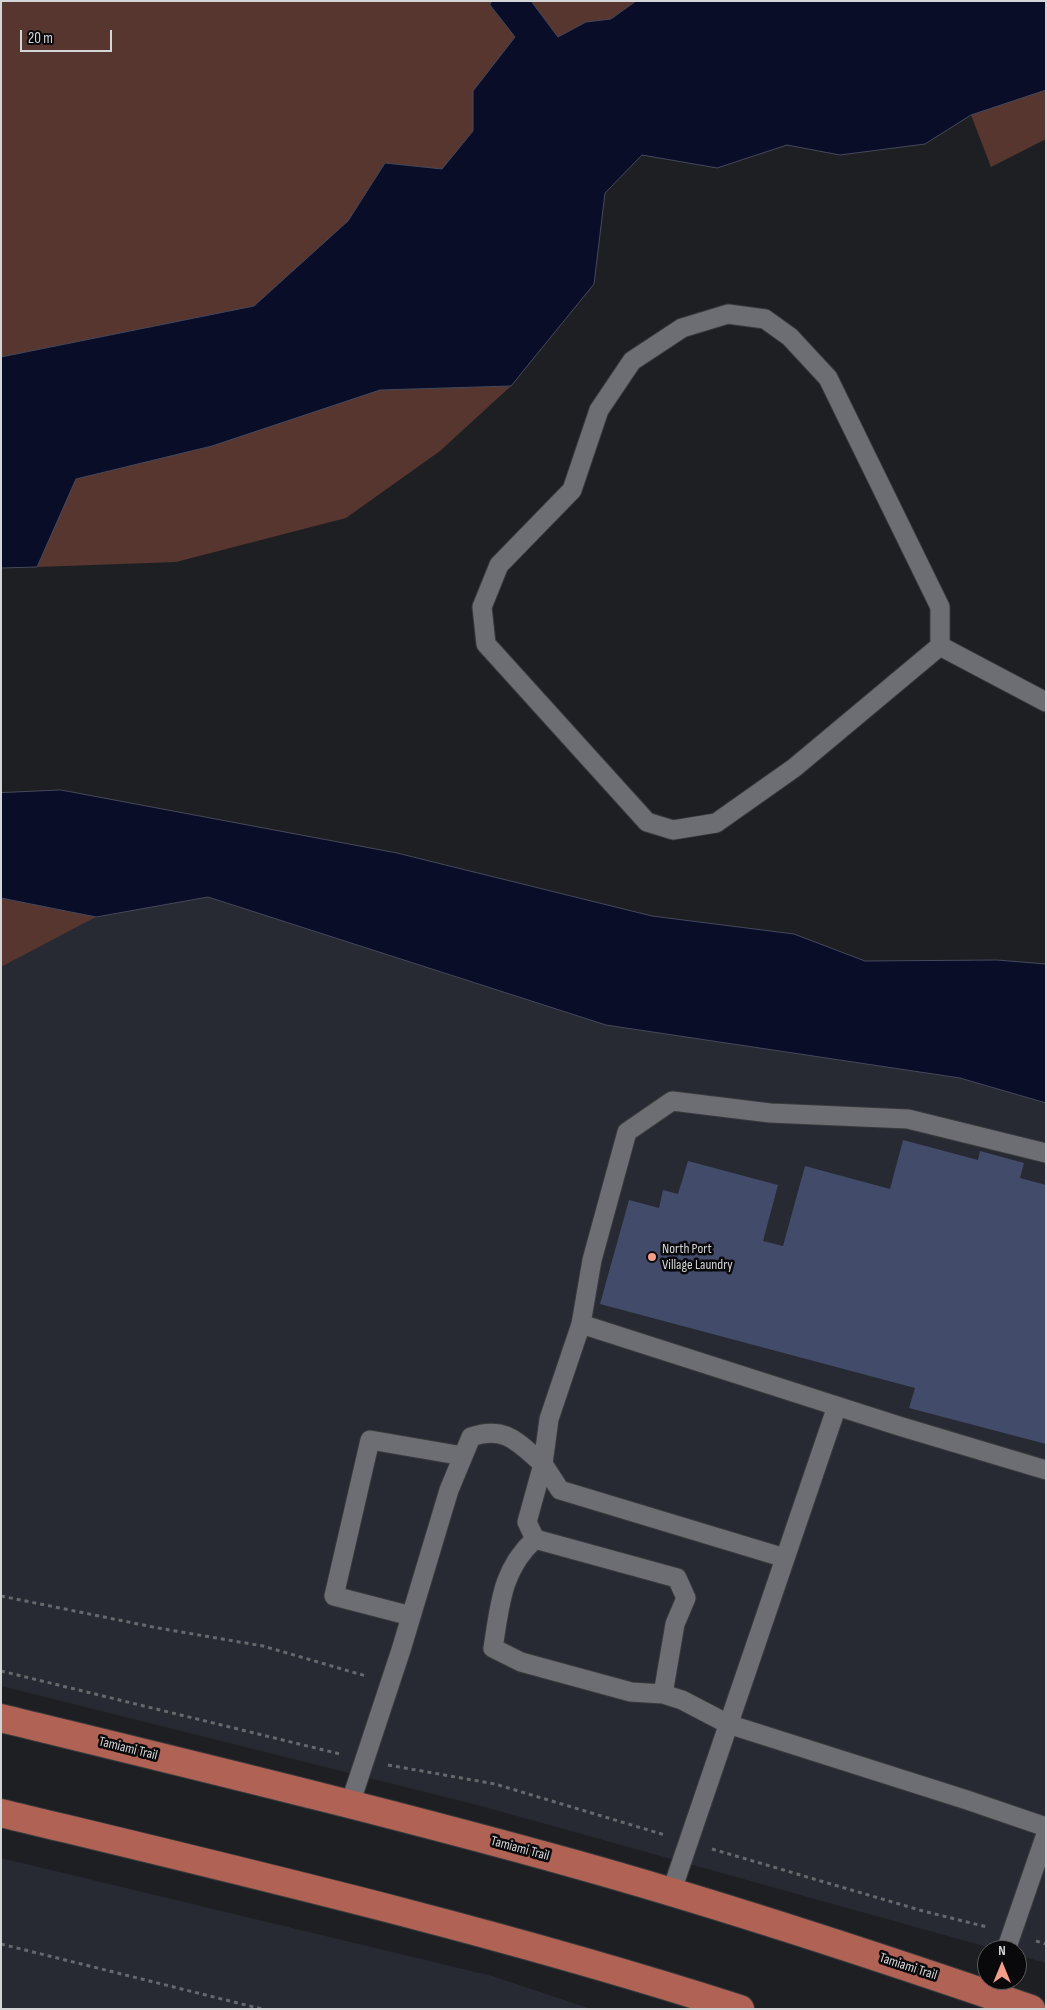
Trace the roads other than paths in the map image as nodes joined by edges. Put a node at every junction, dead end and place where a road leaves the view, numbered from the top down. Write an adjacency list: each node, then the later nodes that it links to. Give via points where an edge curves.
1 (940, 646): 1 (lane, via 940,607 828,378 790,337 765,319 728,314 682,328 632,361 599,410 572,490 499,565 482,607 486,644 647,822 673,830 716,823 794,768); 2 (lane)
2 (1046, 702)
3 (1046, 1152): 4 (lane, via 908,1119 770,1114 672,1101 628,1132 592,1260)
4 (581, 1324): 5 (lane); 7 (lane, via 548,1420)
5 (837, 1406): 8 (lane); 10 (lane)
6 (463, 1456): 7 (lane, via 471,1437 488,1431 508,1434); 11 (lane, via 449,1490); 11 (lane, via 370,1440 334,1596)
7 (543, 1464): 9 (lane, via 526,1522); 10 (lane, via 560,1490)
8 (1046, 1470)
9 (535, 1539): 12 (lane, via 677,1578 686,1598 675,1624); 12 (lane, via 519,1554 502,1594 494,1648 520,1662 631,1692)
10 (785, 1558): 14 (lane)
11 (411, 1616): 15 (lane)
12 (663, 1694): 14 (lane, via 682,1700)
13 (1, 1718): 15 (main road, Tamiami Trail)
14 (728, 1724): 17 (lane); 20 (lane)
15 (350, 1804): 20 (main road, Tamiami Trail)
16 (1, 1813): 24 (main road, via 548,1950)
17 (1046, 1827)
18 (1046, 1834): 19 (lane)
19 (1038, 1882): 21 (lane)
20 (671, 1893): 22 (main road, Tamiami Trail, via 910,1967)
21 (1009, 1940)
22 (977, 1984)
23 (998, 1990): 25 (main road, Tamiami Trail)
24 (740, 2009)
25 (1031, 2009)

